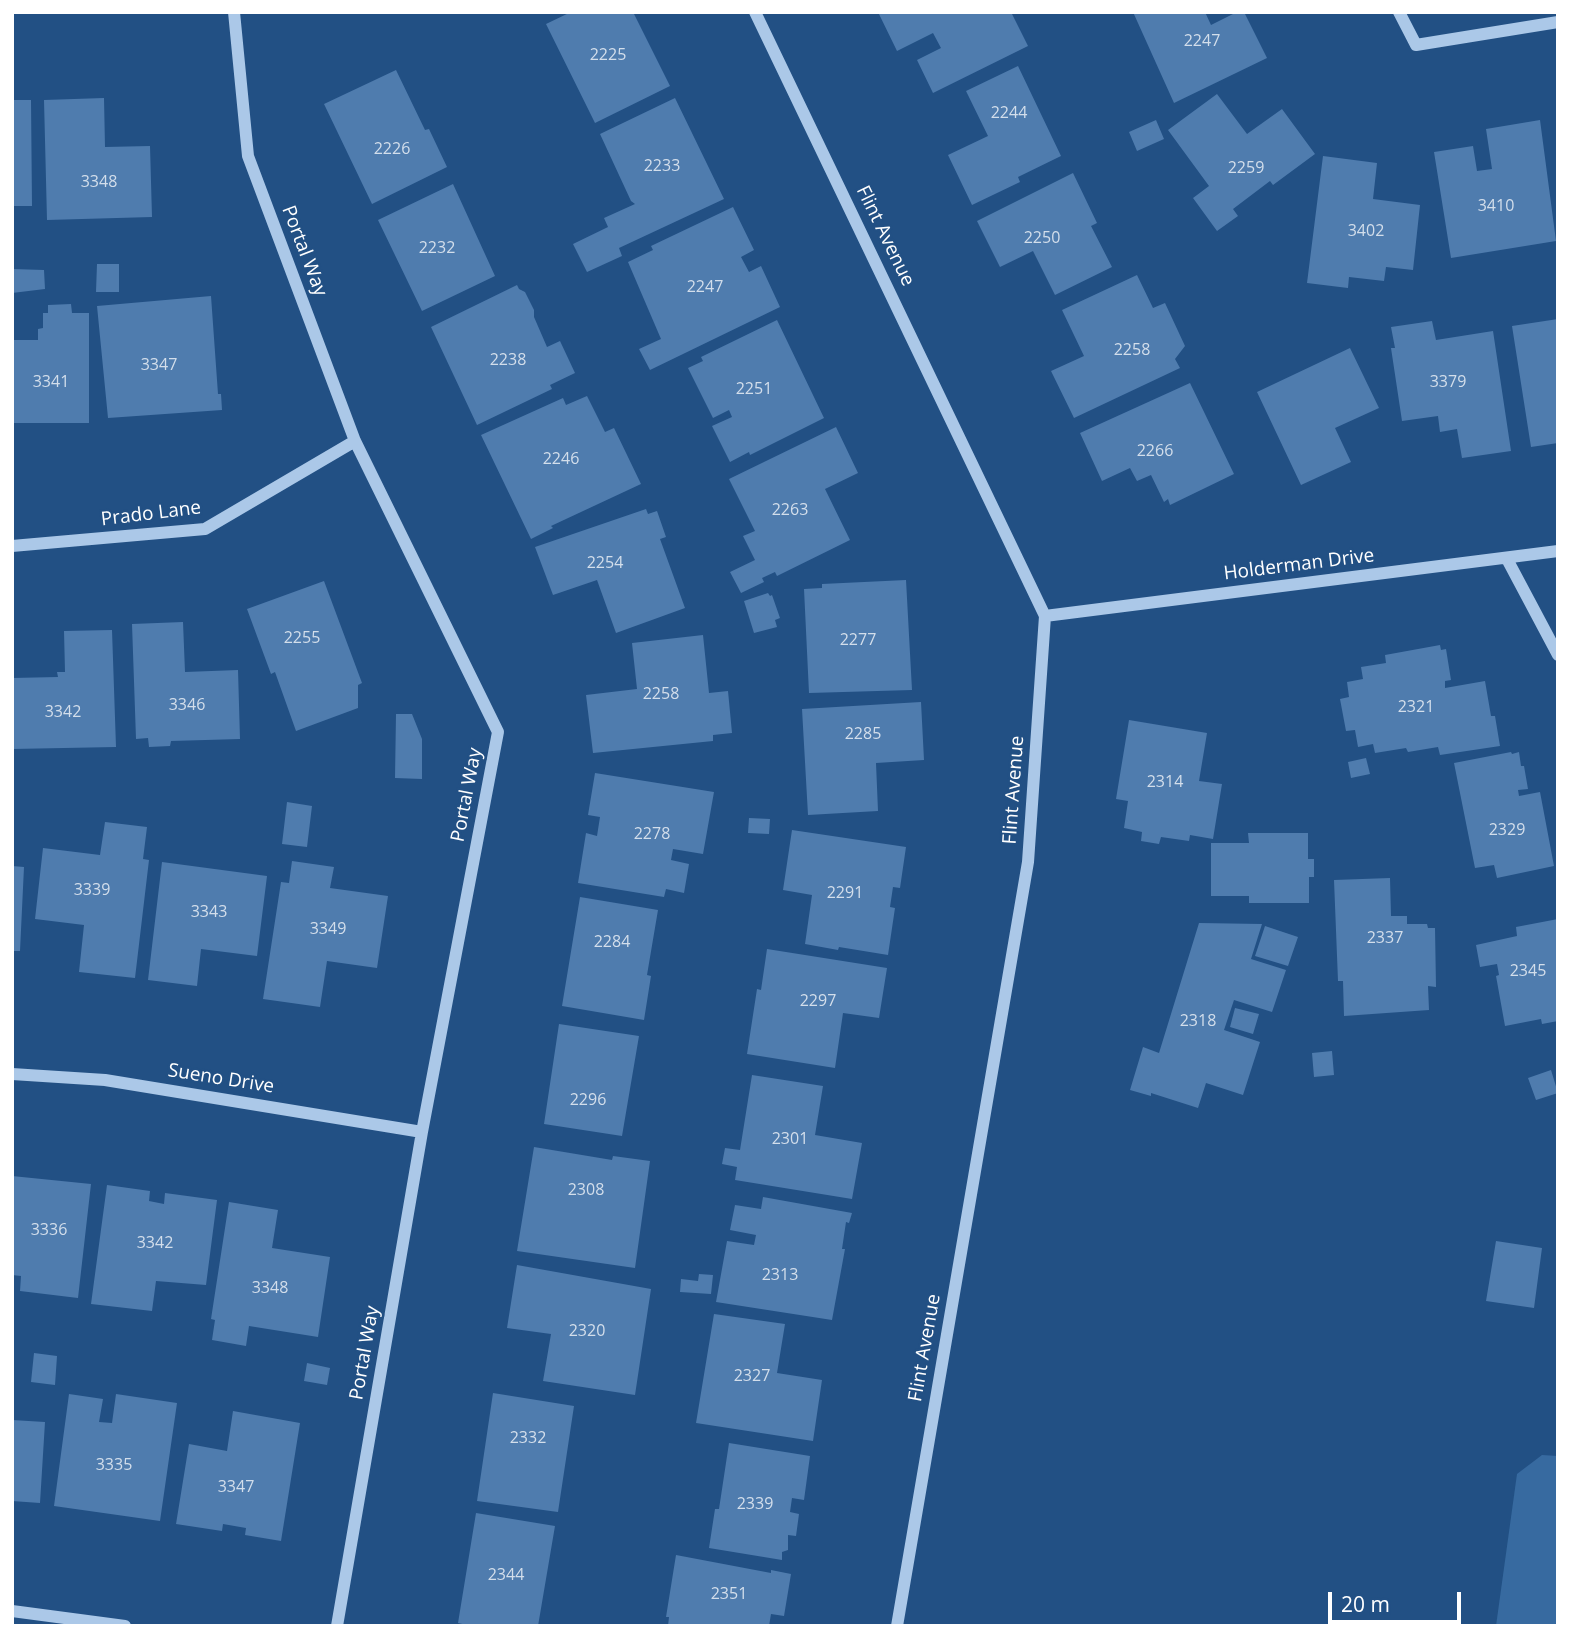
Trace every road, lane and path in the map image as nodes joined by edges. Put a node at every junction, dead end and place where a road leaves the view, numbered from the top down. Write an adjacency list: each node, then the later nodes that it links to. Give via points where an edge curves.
1 (234, 12): 5 (street, Portal Way, via 248,156)
2 (755, 12): 9 (street, Flint Avenue)
3 (1399, 12): 4 (street, via 1416,44)
4 (1558, 22)
5 (355, 441): 6 (street, Prado Lane, via 205,529); 12 (street, Portal Way, via 498,732)
6 (12, 546)
7 (1558, 551): 8 (street, Holderman Drive)
8 (1507, 559): 9 (street, Holderman Drive); 10 (street)
9 (1045, 616): 16 (street, Flint Avenue, via 1028,862)
10 (1558, 655)
11 (12, 1074): 12 (street, Sueno Drive, via 105,1080)
12 (422, 1132): 15 (street, Portal Way)
13 (12, 1611): 14 (street)
14 (125, 1626)
15 (338, 1626)
16 (897, 1626)

